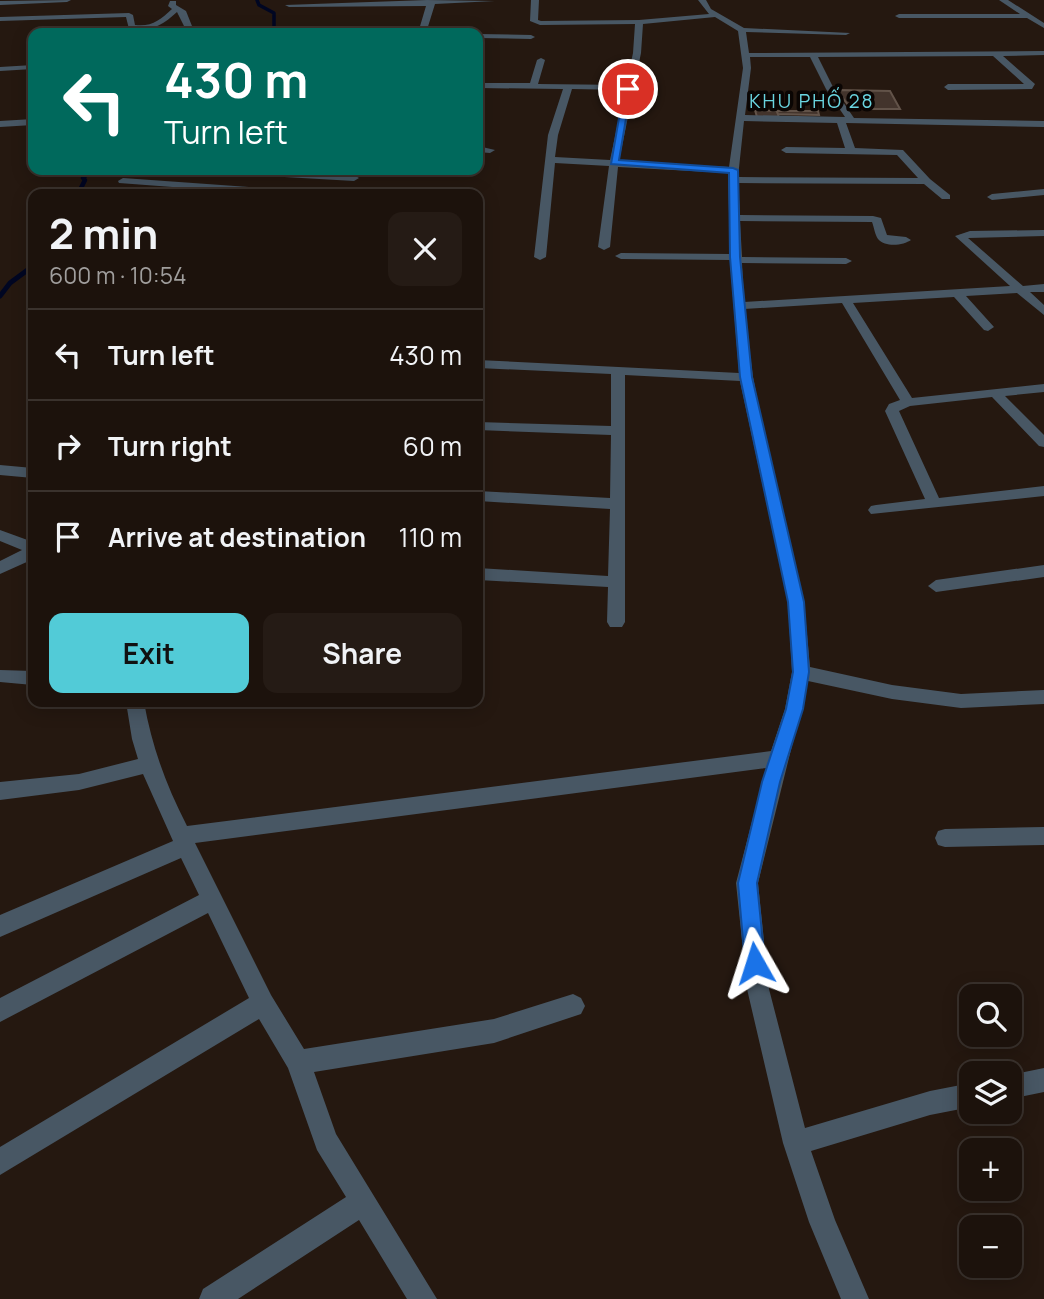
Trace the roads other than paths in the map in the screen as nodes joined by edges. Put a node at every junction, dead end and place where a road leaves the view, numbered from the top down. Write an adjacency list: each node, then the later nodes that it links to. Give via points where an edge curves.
1 (67, 0): 6 (street)
2 (536, 0): 16 (street, via 536,22)
3 (702, 0): 11 (street)
4 (1003, 0): 13 (street)
5 (491, 1): 9 (street)
6 (0, 3)
7 (175, 4): 15 (street, via 152,28 132,27 128,15); 18 (street)
8 (289, 5): 9 (street)
9 (430, 7): 10 (street); 14 (street); 19 (street)
10 (440, 13)
11 (717, 15): 16 (street); 20 (street)
12 (899, 16): 13 (street)
13 (1028, 16): 17 (street)
14 (414, 17)
15 (0, 19)
16 (639, 22): 35 (street)
17 (1044, 26)
18 (187, 28)
19 (424, 28)
20 (742, 30): 21 (street); 27 (street)
21 (846, 33)
22 (483, 36): 23 (street)
23 (531, 37)
24 (995, 52): 25 (street); 26 (street); 34 (street, via 1032,86)
25 (1044, 53)
26 (813, 54): 27 (street); 38 (street)
27 (747, 55): 36 (street)
28 (541, 60): 32 (street)
29 (28, 67): 30 (street)
30 (0, 69)
31 (483, 85): 32 (street)
32 (533, 86): 33 (street)
33 (568, 87): 35 (street); 46 (street)
34 (948, 87)
35 (628, 89): 47 (street)
36 (738, 118): 37 (street); 49 (street)
37 (841, 121): 38 (street); 45 (street)
38 (852, 121): 41 (street)
39 (28, 122): 40 (street)
40 (0, 124)
41 (1044, 124)
42 (483, 149): 43 (street)
43 (490, 150)
44 (786, 150): 45 (street)
45 (851, 151): 52 (street, via 900,152)
46 (550, 160): 47 (street); 62 (street)
47 (614, 162): 49 (street); 60 (street)
48 (302, 175): 50 (street)
49 (733, 175): 52 (street); 57 (street)
50 (354, 178)
51 (123, 181): 53 (street)
52 (926, 181): 55 (street)
53 (236, 189)
54 (1044, 192): 56 (street)
55 (946, 197)
56 (992, 197)
57 (735, 218): 59 (street, via 873,219 885,240); 63 (street)
58 (1044, 233): 67 (street, via 960,236)
59 (906, 240)
60 (604, 247)
61 (621, 256): 63 (street)
62 (540, 257)
63 (735, 259): 64 (street); 71 (street)
64 (787, 261): 65 (street); 66 (street)
65 (846, 261)
66 (790, 276)
67 (1017, 288): 68 (street); 69 (street); 72 (street)
68 (1044, 288)
69 (956, 292): 70 (street); 73 (street)
70 (845, 299): 71 (street); 79 (street)
71 (738, 306): 76 (street)
72 (1044, 311)
73 (988, 327)
74 (483, 364): 75 (street)
75 (618, 370): 76 (street); 81 (street)
76 (746, 377): 99 (street, via 796,602)
77 (1044, 388): 78 (street)
78 (994, 392): 79 (street); 82 (street)
79 (908, 402): 88 (street, via 892,411)
80 (483, 426): 81 (street)
81 (618, 431): 87 (street)
82 (1044, 443)
83 (0, 470): 84 (street)
84 (28, 473)
85 (1044, 491): 88 (street)
86 (483, 496): 87 (street)
87 (618, 503): 96 (street)
88 (934, 503): 89 (street)
89 (876, 510)
90 (0, 535): 91 (street)
91 (28, 546)
92 (28, 557): 93 (street)
93 (0, 568)
94 (1044, 571): 97 (street)
95 (483, 574): 96 (street)
96 (616, 582): 98 (street)
97 (936, 586)
98 (616, 622)
99 (801, 672): 102 (street, via 961,701); 104 (street)
100 (2, 676): 101 (street)
101 (28, 678)
102 (1044, 697)
103 (136, 707): 105 (street)
104 (778, 758): 109 (street); 119 (street, via 747,883 758,989)
105 (150, 764): 106 (street, via 79,782); 109 (street)
106 (0, 791)
107 (1044, 836): 108 (street)
108 (945, 838)
109 (183, 841): 110 (street); 111 (street)
110 (212, 900): 112 (street); 114 (street)
111 (0, 926)
112 (263, 1003): 115 (street); 120 (street)
113 (573, 1006): 115 (street, via 494,1031)
114 (0, 1010)
115 (298, 1062): 121 (street, via 326,1141)
116 (1044, 1080): 117 (street)
117 (1022, 1085)
118 (959, 1097): 119 (street)
119 (796, 1143): 124 (street, via 822,1222)
120 (0, 1162)
121 (364, 1201): 122 (street); 123 (street)
122 (214, 1299)
123 (423, 1299)
124 (855, 1299)

